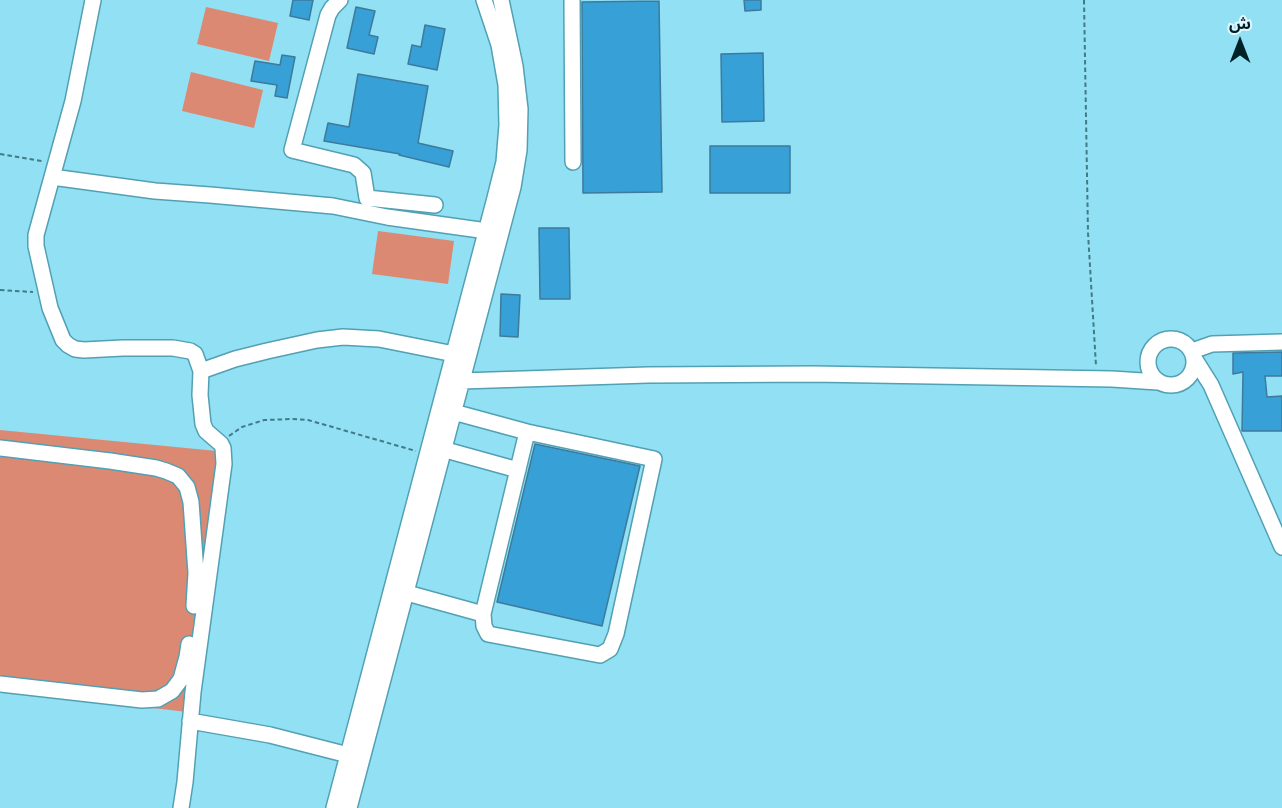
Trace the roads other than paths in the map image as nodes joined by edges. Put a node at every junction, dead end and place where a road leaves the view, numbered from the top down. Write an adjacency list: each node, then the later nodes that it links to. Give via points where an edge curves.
1 (93, 0): 7 (street, via 73,101)
2 (340, 0): 8 (street, via 328,15 292,150 354,165 363,173 367,198)
3 (484, 0): 9 (street, via 499,45 507,105 504,162)
4 (501, 0): 15 (street, via 518,88 519,150 509,206)
5 (572, 0): 6 (street)
6 (573, 162)
7 (54, 170): 9 (street, via 155,191 333,206); 13 (street, via 36,246 59,334 75,349 190,351)
8 (435, 205)
9 (487, 231): 11 (street)
10 (1282, 342): 12 (street, via 1212,344)
11 (454, 354): 13 (street, via 379,339 343,337 267,351); 18 (street)
12 (1193, 354): 14 (street, via 1180,340 1158,343 1152,348 1148,363); 16 (street, via 1195,366 1188,380); 17 (street)
13 (201, 371): 27 (street, via 203,424 221,444 224,464)
14 (1154, 376): 15 (street, via 648,375); 16 (street, via 1166,385)
15 (461, 381): 18 (street)
16 (1181, 384): 17 (street, via 1196,381)
17 (1211, 385): 23 (street)
18 (446, 410): 19 (street); 21 (street)
19 (527, 432): 22 (street); 25 (street, via 654,459 616,634 610,649 600,655 488,634)
20 (0, 448): 26 (street, via 156,468 178,476 189,491 193,512 196,573 185,668 182,679 166,696 142,700)
21 (433, 450): 22 (street); 24 (street)
22 (518, 470): 25 (street)
23 (1282, 547)
24 (399, 591): 25 (street); 28 (street)
25 (483, 614)
26 (0, 684)
27 (190, 721): 28 (street, via 270,735); 29 (street)
28 (355, 757): 30 (street); 31 (street)
29 (181, 808)
30 (334, 808)
31 (349, 808)

